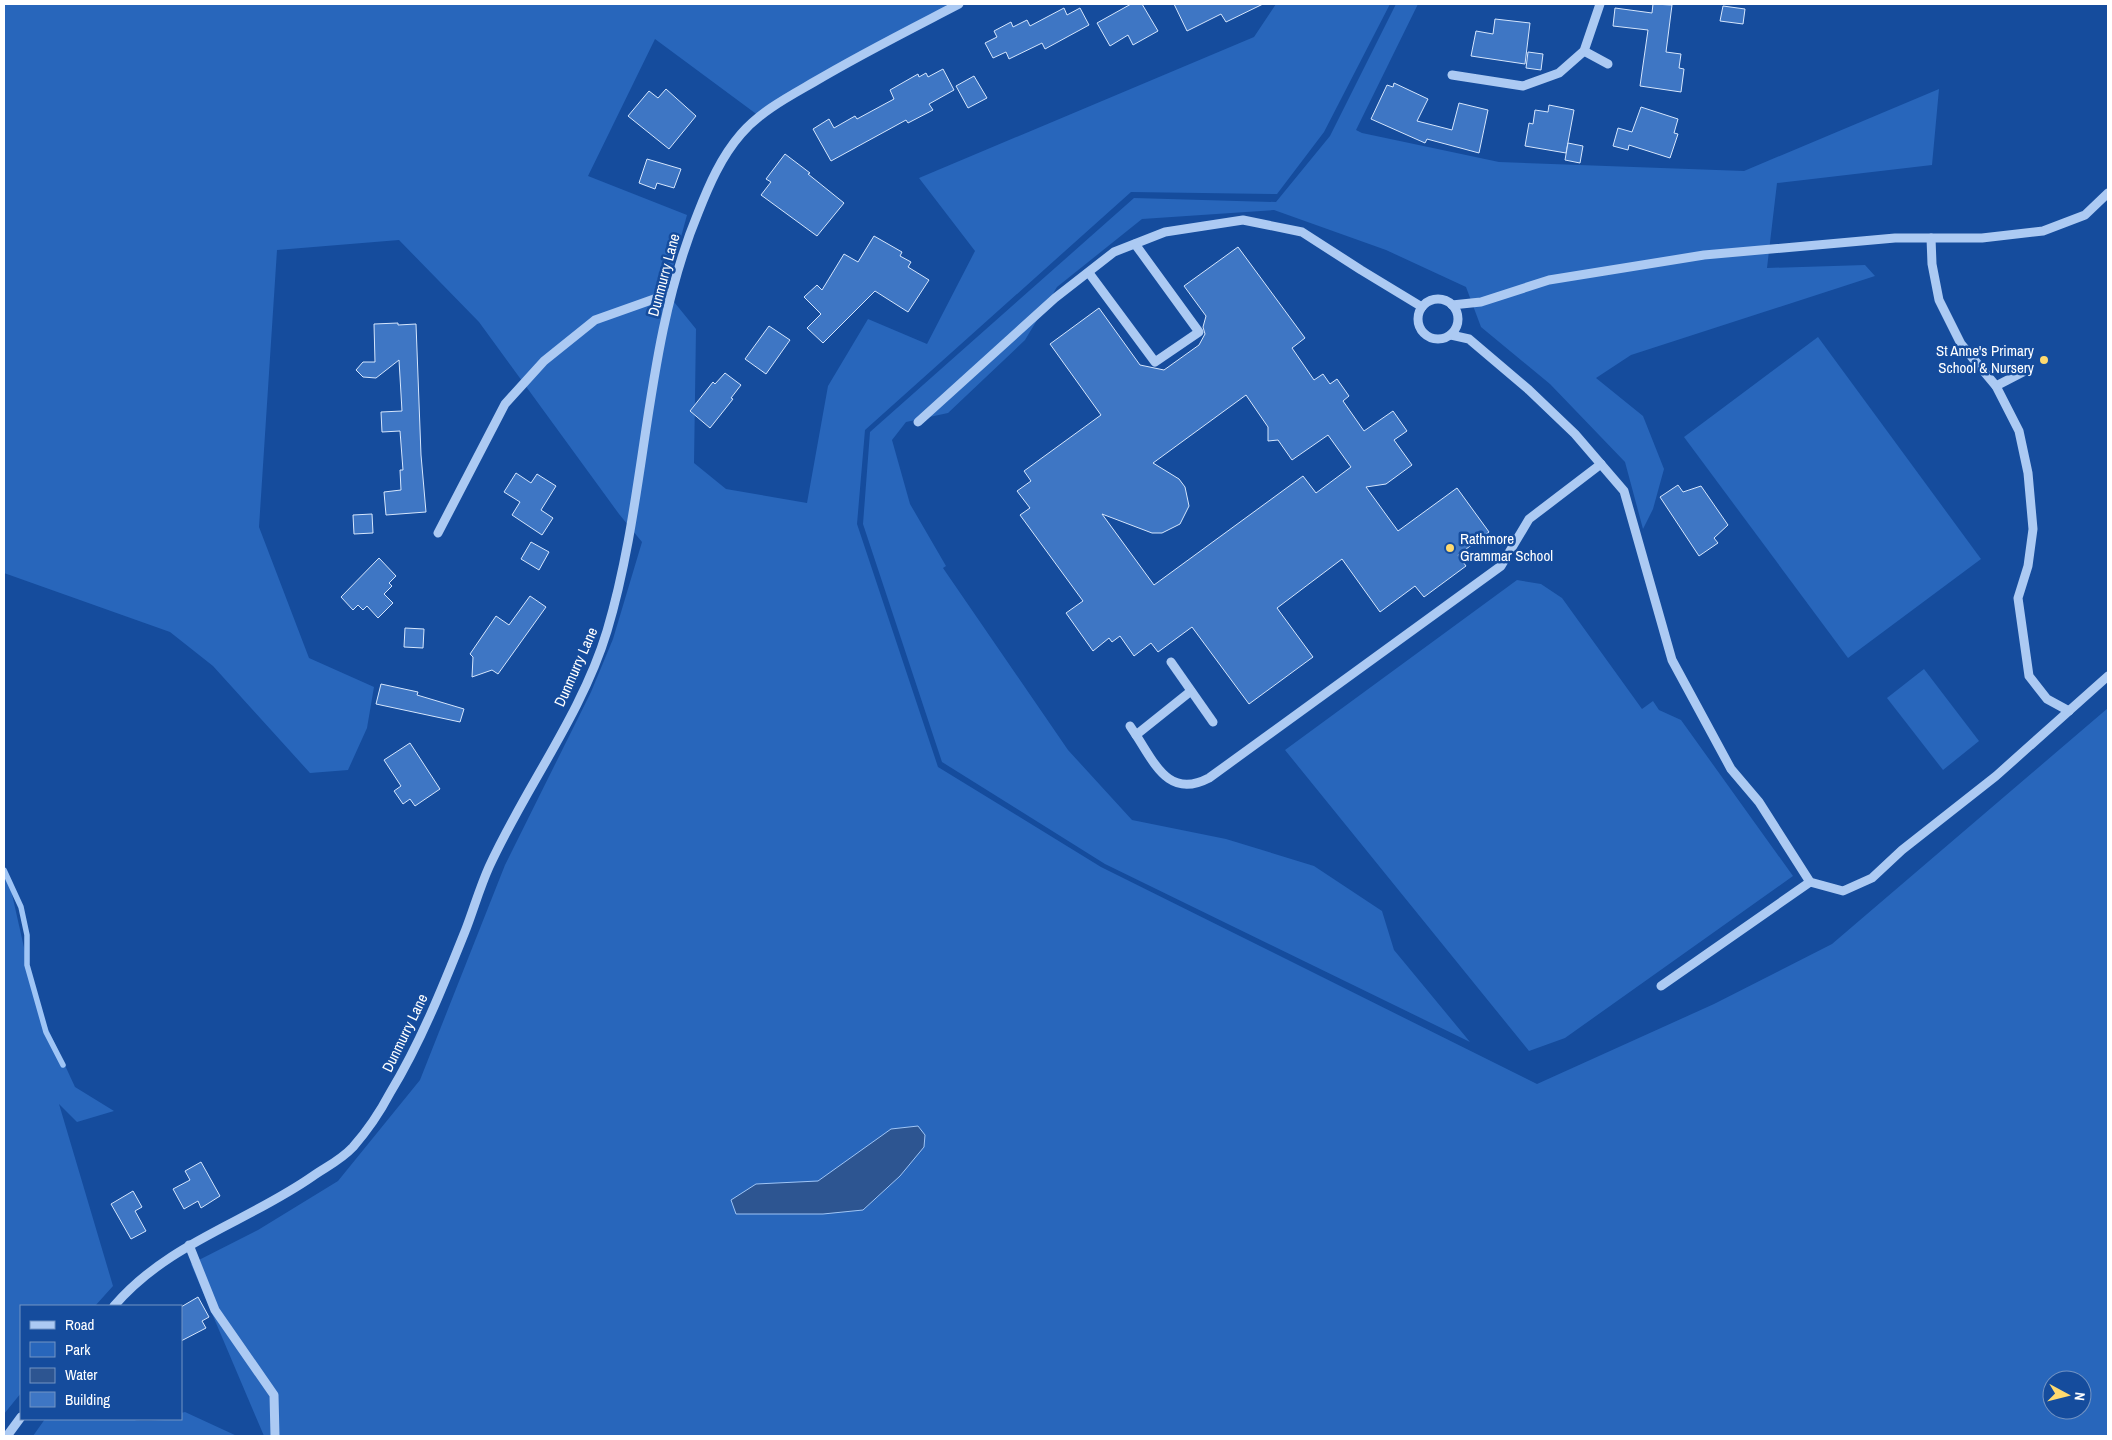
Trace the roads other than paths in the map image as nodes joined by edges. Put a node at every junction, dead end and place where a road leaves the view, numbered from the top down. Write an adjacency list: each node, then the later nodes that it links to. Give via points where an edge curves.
1 (960, 4): 10 (street, Dunmurry Lane, via 764,111 741,134 718,168 703,201)
2 (1600, 4): 3 (street)
3 (1584, 52): 4 (street); 5 (street, via 1559,74 1523,86)
4 (1608, 64)
5 (1452, 75)
6 (2108, 193): 7 (street, via 2085,215 2043,231 1982,238)
7 (1932, 238): 11 (street, via 1895,238 1704,255 1548,280 1482,302); 15 (street, via 1932,264 1939,300 1961,344)
8 (1135, 244): 9 (street, via 1114,252); 9 (street, via 1199,332 1155,362); 12 (street, via 1165,232 1243,220 1302,232)
9 (1089, 273): 16 (street, via 1054,298)
10 (672, 293): 18 (street, via 595,320 544,361 505,404); 28 (street, Dunmurry Lane, via 650,401 623,574 606,637 584,686 490,866 428,1019 392,1091 363,1135 338,1161 251,1213)
11 (1452, 305): 12 (street, via 1447,301 1434,300); 13 (street, via 1458,323)
12 (1422, 307): 13 (street, via 1418,319 1427,336 1439,340)
13 (1451, 335): 17 (street, via 1469,338 1529,390)
14 (2023, 372): 15 (street)
15 (1996, 386): 22 (street, via 2019,431 2028,474 2033,529 2028,566 2018,598 2029,676 2047,699)
16 (918, 422)
17 (1601, 464): 25 (street, via 1529,519 1501,566 1210,778 1196,785 1174,784 1160,772); 26 (street, via 1624,491 1672,660 1731,768 1759,802)
18 (438, 532)
19 (1171, 662): 21 (street)
20 (2108, 676): 22 (street)
21 (1191, 691): 23 (street); 25 (street)
22 (2068, 711): 26 (street, via 1996,776 1902,850 1872,878 1843,891)
23 (1213, 722)
24 (1130, 726): 25 (street)
25 (1136, 735)
26 (1810, 882): 27 (street)
27 (1661, 986)
28 (189, 1245): 29 (street, Dunmurry Lane, via 156,1265); 32 (street, via 215,1310 274,1395)
29 (115, 1305)
30 (20, 1418): 31 (street)
31 (7, 1436)
32 (275, 1436)

